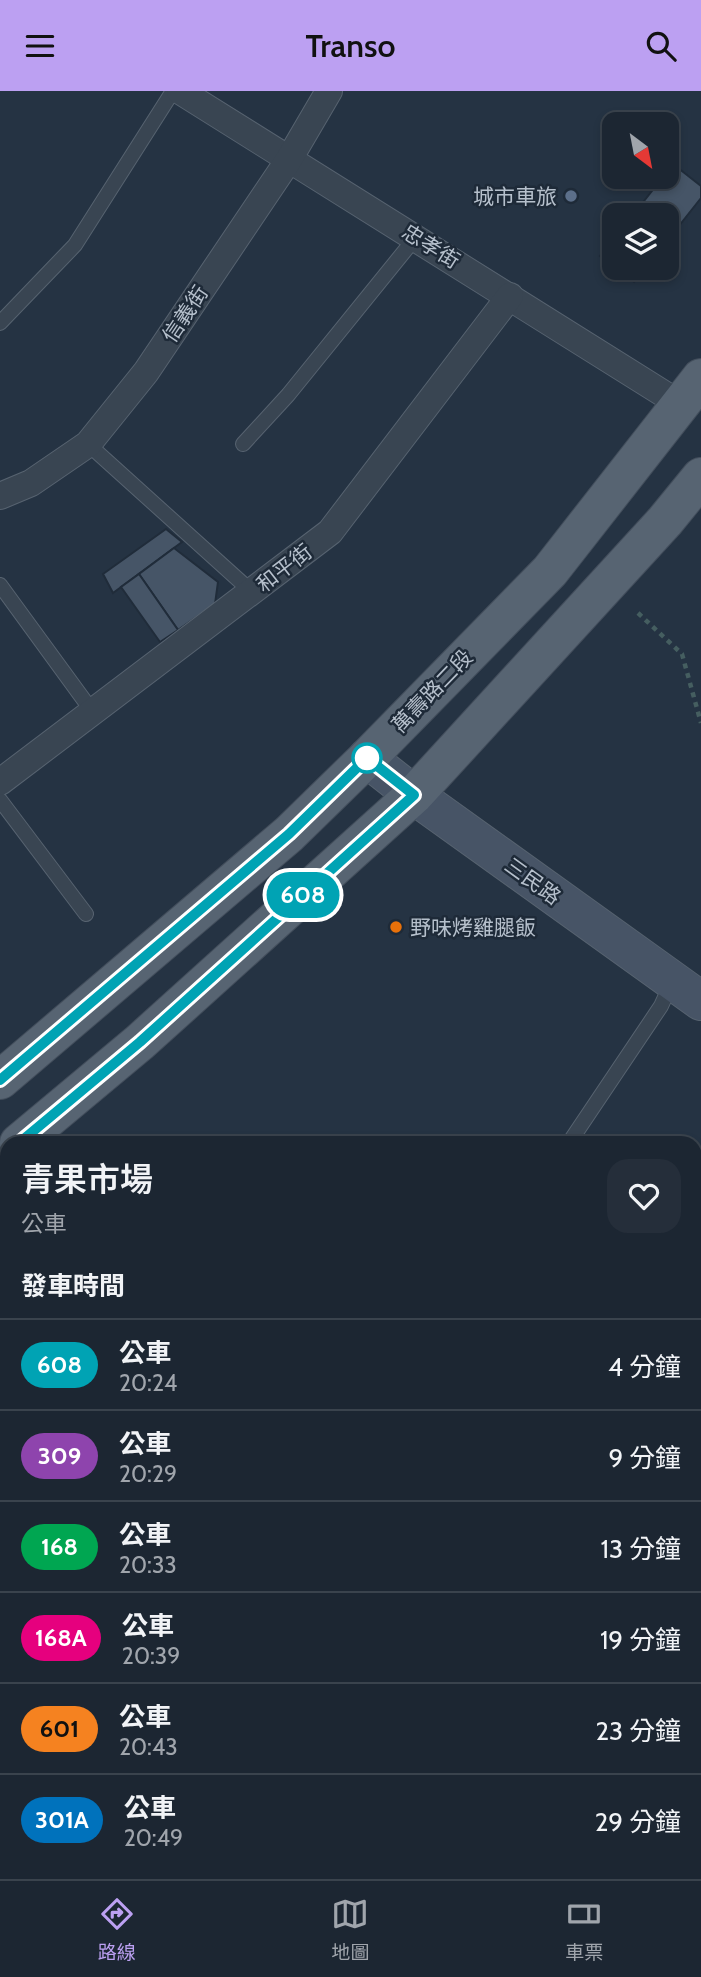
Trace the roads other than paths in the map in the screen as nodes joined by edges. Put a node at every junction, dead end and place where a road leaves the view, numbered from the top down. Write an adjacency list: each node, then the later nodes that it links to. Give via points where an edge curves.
1 (173, 91): 7 (lane, via 75,245)
2 (180, 91): 4 (street, 忠孝街)
3 (329, 91): 4 (street, 信義街)
4 (288, 161): 5 (street, 忠孝街); 9 (street, 信義街, via 146,372)
5 (416, 237): 6 (street, 忠孝街); 10 (lane)
6 (510, 296): 8 (street, 忠孝街); 14 (street, 和平街, via 339,521)
7 (0, 323)
8 (691, 391): 16 (main road, 萬壽路二段, via 550,571)
9 (88, 444): 12 (street, 信義街, via 31,483); 14 (lane)
10 (243, 444)
11 (701, 477): 18 (main road)
12 (0, 496)
13 (0, 585): 15 (lane)
14 (252, 592): 15 (street, 和平街)
15 (92, 711): 17 (street, 和平街)
16 (367, 758): 18 (street, 三民路); 22 (main road, 萬壽路二段, via 289,834)
17 (0, 782)
18 (414, 795): 21 (street, 三民路); 23 (main road, via 140,1042)
19 (0, 800): 20 (lane)
20 (86, 914)
21 (687, 991): 24 (lane, via 661,1006)
22 (0, 1080)
23 (27, 1136)
24 (574, 1136)

